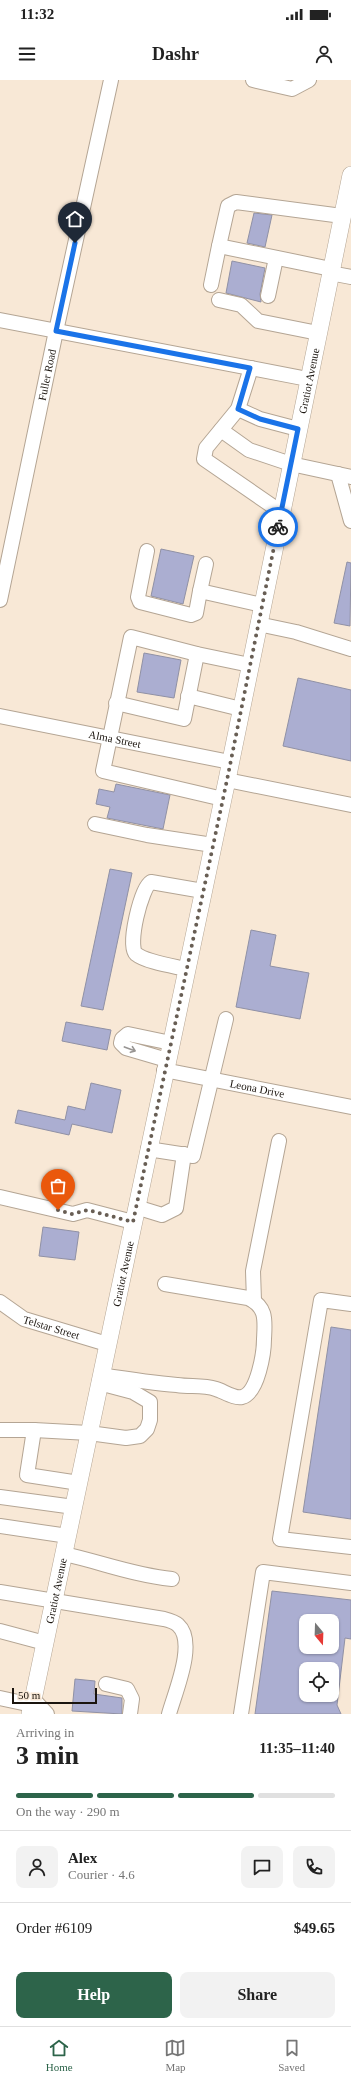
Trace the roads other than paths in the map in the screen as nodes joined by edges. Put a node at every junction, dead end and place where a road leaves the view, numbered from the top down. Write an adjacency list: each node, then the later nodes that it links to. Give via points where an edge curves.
1 (111, 80): 14 (street, Fuller Road)
2 (253, 80): 3 (street, via 292,89)
3 (309, 80)
4 (351, 175): 5 (main road, Gratiot Avenue)
5 (342, 216): 6 (street, via 236,202 228,206); 8 (main road, Gratiot Avenue)
6 (219, 246): 7 (street); 10 (street)
7 (276, 258): 8 (street); 11 (street)
8 (331, 271): 9 (street); 15 (main road, Gratiot Avenue)
9 (351, 277)
10 (211, 285)
11 (268, 296)
12 (219, 300): 15 (street, via 241,305 258,321)
13 (0, 320): 14 (street)
14 (56, 331): 16 (street); 28 (street, Fuller Road)
15 (318, 333): 17 (main road, Gratiot Avenue)
16 (250, 368): 17 (street); 18 (street)
17 (308, 380): 19 (main road, Gratiot Avenue)
18 (238, 409): 19 (street, via 260,419); 20 (street)
19 (298, 429): 21 (main road, Gratiot Avenue)
20 (221, 430): 21 (street, via 249,450); 23 (street, via 206,448 204,459)
21 (291, 464): 22 (street); 23 (main road, Gratiot Avenue)
22 (345, 475): 24 (street)
23 (281, 512): 29 (main road, Gratiot Avenue)
24 (351, 521)
25 (147, 551): 27 (street, via 138,597 140,602 191,615 196,613)
26 (206, 564): 27 (street)
27 (200, 591): 29 (street)
28 (0, 600)
29 (262, 605): 30 (main road, Gratiot Avenue)
30 (258, 624): 31 (street, via 296,632); 33 (main road, Gratiot Avenue)
31 (351, 649)
32 (196, 654): 33 (street); 34 (street); 35 (street, via 131,637)
33 (250, 665): 36 (main road, Gratiot Avenue)
34 (188, 696): 35 (street, via 184,719); 36 (street)
35 (116, 703): 38 (street)
36 (241, 709): 39 (main road, Gratiot Avenue)
37 (0, 716): 38 (street, Alma Street)
38 (110, 738): 39 (street, Alma Street); 41 (street, via 103,771)
39 (230, 762): 40 (main road, Gratiot Avenue)
40 (227, 780): 41 (main road, Gratiot Avenue); 42 (street)
41 (223, 799): 44 (main road, Gratiot Avenue)
42 (351, 805)
43 (95, 824): 44 (street)
44 (213, 845): 45 (main road, Gratiot Avenue)
45 (203, 891): 46 (main road, Gratiot Avenue); 46 (street, via 151,882 146,885 135,925 135,953)
46 (186, 969): 48 (main road, Gratiot Avenue)
47 (226, 1019): 50 (street)
48 (170, 1043): 49 (main road, Gratiot Avenue); 49 (street, Leona Drive, one-way to 49, via 128,1034 121,1043 126,1048)
49 (165, 1065): 50 (street, Leona Drive); 53 (main road, Gratiot Avenue)
50 (211, 1078): 51 (street, Leona Drive); 54 (street, via 193,1156)
51 (351, 1107)
52 (279, 1141): 58 (street, via 253,1271)
53 (148, 1149): 54 (street); 56 (main road, Gratiot Avenue)
54 (184, 1154): 56 (street, via 176,1208 162,1215)
55 (0, 1198): 56 (street, via 72,1214 88,1210)
56 (134, 1215): 61 (main road, Gratiot Avenue)
57 (165, 1284): 58 (street)
58 (254, 1301): 62 (street, via 263,1310 264,1348 254,1385 248,1394 242,1397 216,1388)
59 (0, 1302): 61 (street, Telstar Street, via 24,1319)
60 (351, 1304): 71 (street, via 321,1300 280,1539)
61 (107, 1344): 62 (main road, Gratiot Avenue)
62 (100, 1379): 65 (main road, Gratiot Avenue); 65 (street, via 145,1397 150,1402 150,1420 140,1436 126,1438)
63 (0, 1430): 64 (street)
64 (34, 1430): 65 (street); 66 (street, via 27,1475)
65 (89, 1433): 66 (main road, Gratiot Avenue)
66 (79, 1483): 68 (main road, Gratiot Avenue)
67 (0, 1497): 68 (street)
68 (74, 1507): 70 (main road, Gratiot Avenue)
69 (0, 1526): 70 (street)
70 (68, 1536): 72 (main road, Gratiot Avenue)
71 (351, 1547)
72 (64, 1554): 73 (street, via 128,1572); 76 (main road, Gratiot Avenue)
73 (172, 1579)
74 (351, 1584): 85 (street, via 263,1572)
75 (0, 1592): 76 (street)
76 (54, 1602): 78 (main road, Gratiot Avenue); 84 (street, via 164,1619 178,1625 186,1639 186,1655)
77 (0, 1632): 78 (street)
78 (45, 1643): 81 (main road, Gratiot Avenue)
79 (106, 1684): 83 (street, via 127,1689 132,1699)
80 (0, 1698): 81 (street)
81 (32, 1706): 82 (street)
82 (47, 1714)
83 (130, 1714)
84 (169, 1714)
85 (241, 1714)

